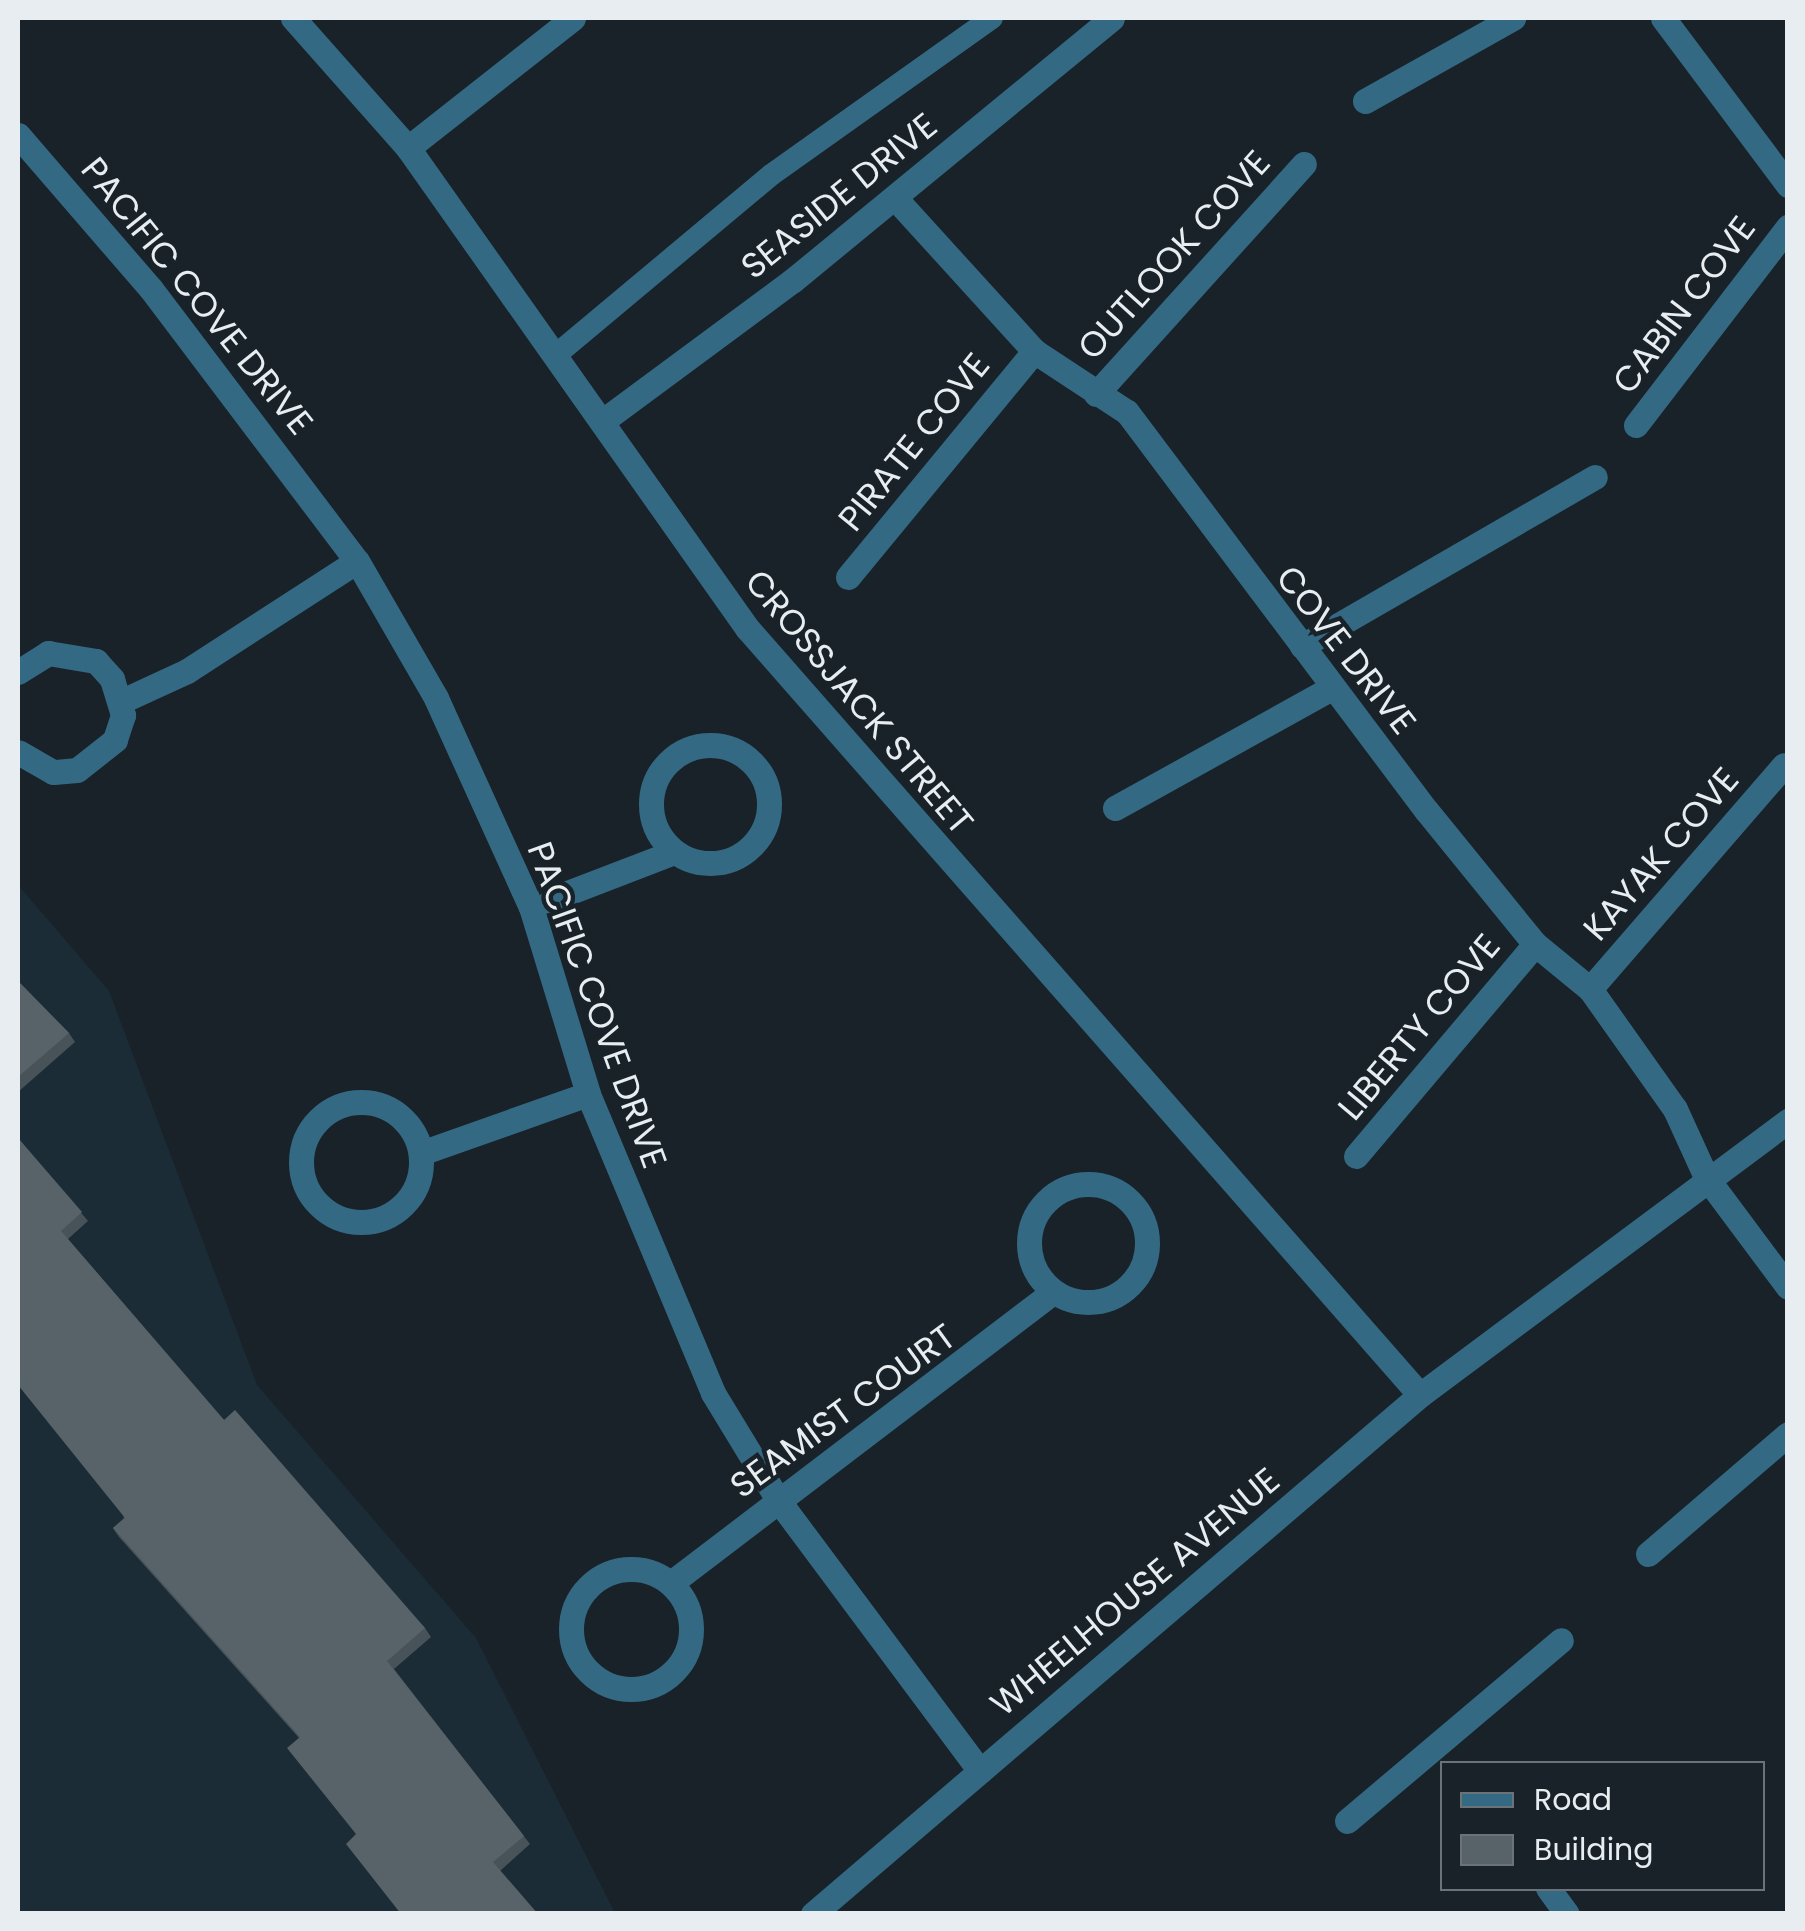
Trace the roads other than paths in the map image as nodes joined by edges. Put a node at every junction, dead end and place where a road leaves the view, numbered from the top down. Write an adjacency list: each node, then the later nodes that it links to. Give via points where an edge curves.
1 (293, 18): 9 (street, CROSSJACK STREET)
2 (573, 18): 9 (street)
3 (992, 18): 15 (lane, via 772,175)
4 (1112, 18): 12 (street, SEASIDE DRIVE)
5 (1513, 18): 7 (street)
6 (1666, 18): 11 (street)
7 (1365, 101)
8 (18, 135): 20 (street, PACIFIC COVE DRIVE, via 163,304)
9 (408, 148): 15 (street, CROSSJACK STREET)
10 (1304, 164): 16 (street, OUTLOOK COVE)
11 (1788, 185)
12 (895, 198): 14 (street, COVE DRIVE); 17 (street, SEASIDE DRIVE)
13 (1788, 227): 18 (street, CABIN COVE)
14 (1034, 351): 16 (street, COVE DRIVE); 21 (street, PIRATE COVE)
15 (556, 354): 17 (street, CROSSJACK STREET)
16 (1096, 394): 22 (street, COVE DRIVE, via 1126,412)
17 (604, 420): 40 (street, CROSSJACK STREET, via 747,628)
18 (1636, 426)
19 (1595, 476): 22 (street)
20 (358, 561): 25 (street, via 187,672); 30 (street, PACIFIC COVE DRIVE, via 436,698)
21 (848, 577)
22 (1302, 646): 24 (street, COVE DRIVE)
23 (18, 672): 25 (street, via 48,653 73,652 96,662)
24 (1330, 690): 28 (street); 31 (street, COVE DRIVE)
25 (122, 701): 26 (street, via 115,740 78,770 53,772)
26 (18, 752)
27 (1784, 765): 32 (street, KAYAK COVE)
28 (1116, 808)
29 (674, 852): 29 (street, via 720,863 760,836 766,784 746,756 697,745 658,773 652,820); 30 (street)
30 (531, 907): 33 (street, PACIFIC COVE DRIVE)
31 (1535, 944): 32 (street, COVE DRIVE); 36 (street, LIBERTY COVE)
32 (1590, 989): 37 (street, COVE DRIVE, via 1674,1109)
33 (588, 1094): 35 (street); 42 (street, PACIFIC COVE DRIVE, via 683,1331)
34 (1788, 1121): 37 (street)
35 (421, 1153): 35 (street, via 392,1110 344,1104 307,1137 304,1180 330,1214 379,1220 415,1190)
36 (1356, 1156)
37 (1706, 1177): 38 (street, COVE DRIVE); 40 (street, WHEELHOUSE AVENUE)
38 (1788, 1286)
39 (1054, 1292): 39 (street, via 1098,1302 1138,1276 1146,1229 1123,1194 1078,1184 1038,1210 1030,1258); 42 (street, SEAMIST COURT)
40 (1420, 1395): 47 (street, WHEELHOUSE AVENUE)
41 (1788, 1434): 43 (street)
42 (778, 1500): 44 (street, SEAMIST COURT); 47 (street, PACIFIC COVE DRIVE)
43 (1648, 1554)
44 (671, 1583): 44 (street, via 624,1569 581,1596 572,1639 591,1675 637,1690 680,1667 692,1623)
45 (1561, 1640): 46 (street)
46 (1441, 1758): 48 (street)
47 (980, 1770): 50 (street, WHEELHOUSE AVENUE)
48 (1348, 1821)
49 (1550, 1891): 51 (street)
50 (813, 1914)
51 (1566, 1914)

